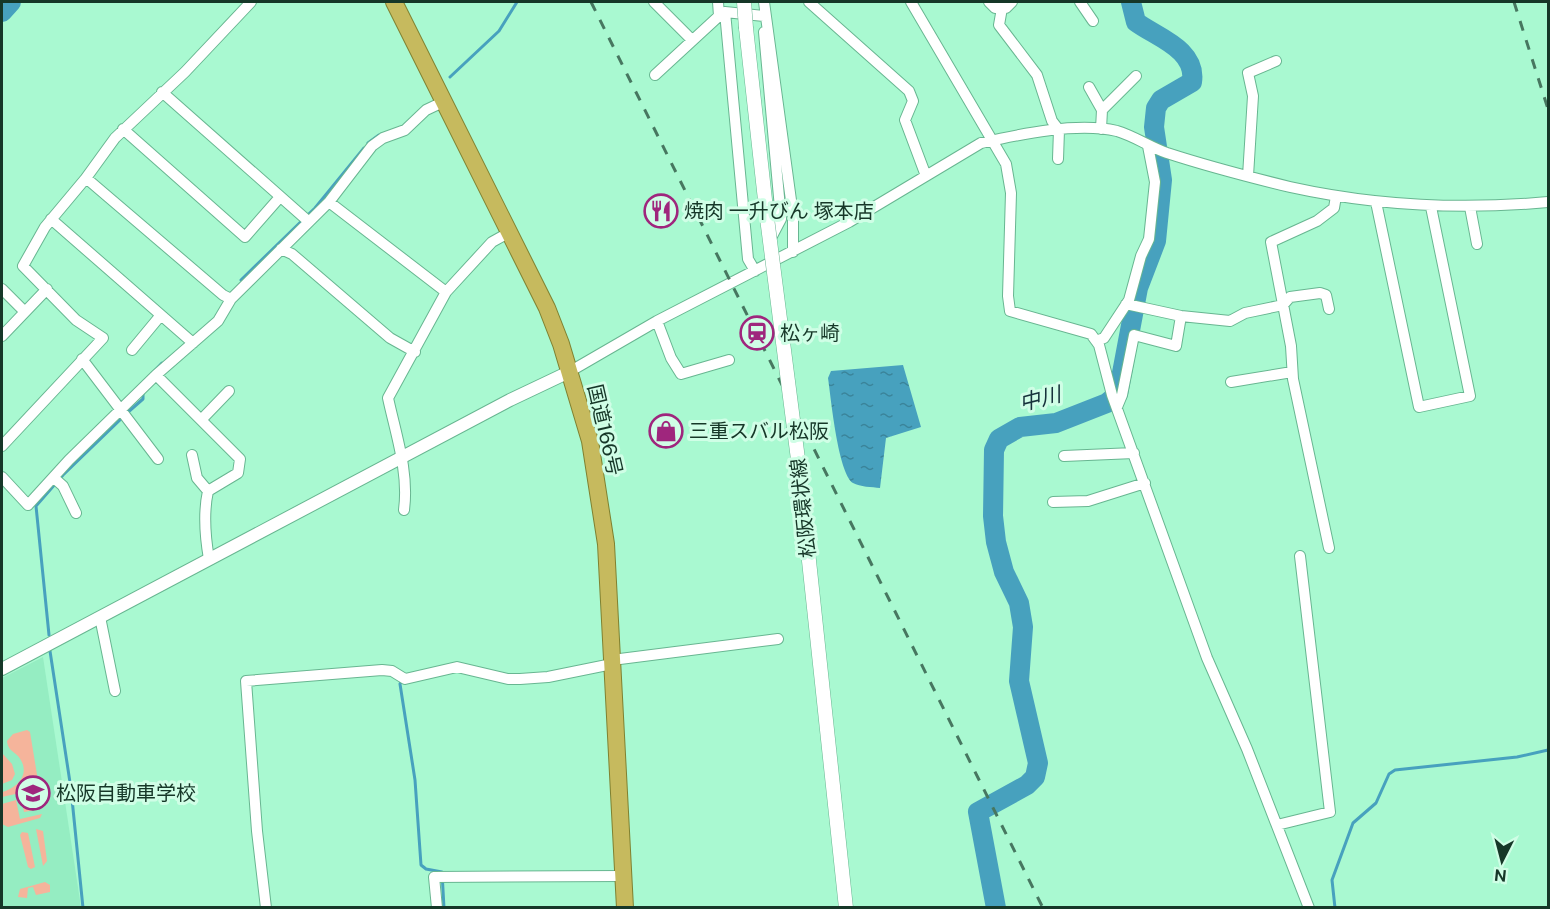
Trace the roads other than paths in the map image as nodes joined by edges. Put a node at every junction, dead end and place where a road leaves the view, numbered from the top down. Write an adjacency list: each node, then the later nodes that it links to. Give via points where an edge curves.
1 (251, 2): 20 (street)
2 (394, 2): 21 (highway, 国道166号)
3 (654, 2): 15 (street)
4 (718, 2): 12 (street)
5 (744, 2): 42 (main road, 松阪環状線, bridge)
6 (764, 2): 13 (street); 45 (street, via 793,215)
7 (809, 2): 29 (street, via 909,91 913,101 905,120)
8 (911, 2): 26 (street)
9 (989, 2): 11 (street, via 995,8)
10 (1080, 2): 14 (street)
11 (1007, 5): 25 (street, via 999,25 1037,75 1052,121)
12 (722, 14): 13 (street); 15 (street); 46 (street, via 748,259)
13 (764, 16): 42 (street, via 781,219)
14 (1093, 21)
15 (691, 39): 17 (street)
16 (1276, 61): 30 (street, via 1248,73 1253,96)
17 (655, 75)
18 (1136, 76): 22 (street)
19 (1089, 87): 22 (street)
20 (162, 92): 23 (street); 33 (street)
21 (445, 101): 35 (street, via 426,110 405,130 372,146); 41 (highway, 国道166号)
22 (1102, 110): 24 (street)
23 (123, 129): 31 (street); 33 (street, via 245,237)
24 (1101, 129): 25 (street); 27 (street, via 1124,134)
25 (1059, 130): 26 (street); 28 (street)
26 (993, 140): 29 (street, via 981,143); 59 (street, via 1006,164 1011,193 1010,311 1091,334)
27 (1150, 147): 30 (street); 51 (street, via 1155,182 1149,239)
28 (1058, 159)
29 (926, 176): 45 (street)
30 (1248, 176): 32 (street)
31 (86, 178): 40 (street); 50 (street)
32 (1336, 196): 36 (street); 52 (street, via 1334,208 1317,221 1271,242)
33 (280, 197): 39 (street)
34 (1548, 201): 38 (street)
35 (329, 202): 39 (street); 49 (street)
36 (1377, 202): 37 (street); 37 (street, via 1419,407 1470,396)
37 (1431, 207): 38 (street)
38 (1470, 207): 43 (street)
39 (305, 218): 44 (street)
40 (51, 219): 48 (street, via 23,266); 55 (street)
41 (510, 232): 49 (street, via 492,242); 65 (highway, 国道166号, via 547,308)
42 (770, 240): 99 (main road, 松阪環状線, bridge, via 799,466)
43 (1477, 244)
44 (281, 249): 50 (street); 62 (street, via 292,254 390,338)
45 (793, 252): 46 (street)
46 (754, 271): 57 (street)
47 (2, 289): 54 (street)
48 (47, 289): 54 (street); 63 (street, via 76,320 103,338)
49 (446, 292): 62 (street)
50 (231, 299): 60 (street, via 218,321)
51 (1126, 304): 56 (street); 59 (street, via 1104,338)
52 (1283, 305): 53 (street, via 1290,297 1320,293 1326,295); 56 (street, via 1245,313 1230,321); 66 (street)
53 (1329, 309)
54 (25, 312): 58 (street)
55 (161, 315): 60 (street); 61 (street)
56 (1181, 316): 70 (street, via 1176,346 1134,335 1122,395)
57 (657, 321): 64 (street, via 670,358 681,374); 65 (street)
58 (2, 336)
59 (1096, 341): 70 (street)
60 (193, 343): 67 (street)
61 (132, 350)
62 (415, 352): 77 (street, via 388,398)
63 (82, 359): 71 (street); 73 (street)
64 (729, 360)
65 (569, 372): 77 (street); 91 (highway, 国道166号, via 590,441 606,544)
66 (1292, 372): 68 (street); 86 (street)
67 (156, 375): 71 (street); 72 (street)
68 (1231, 382)
69 (229, 391): 72 (street)
70 (1115, 402): 74 (street)
71 (125, 414): 78 (street); 80 (street)
72 (201, 420): 82 (street, via 240,459 238,473)
73 (2, 446)
74 (1134, 453): 76 (street); 81 (street)
75 (192, 455): 82 (street, via 197,478)
76 (1064, 456)
77 (402, 457): 84 (street); 88 (street)
78 (158, 459)
79 (2, 477): 80 (street, via 28,505)
80 (57, 480): 85 (street)
81 (1145, 483): 83 (street, via 1088,501); 94 (street, via 1207,658)
82 (208, 491): 88 (street, via 205,536)
83 (1053, 502)
84 (404, 510)
85 (76, 513)
86 (1329, 548)
87 (1300, 556): 94 (street, via 1330,812)
88 (209, 559): 89 (street)
89 (100, 617): 92 (street); 93 (street)
90 (778, 639): 91 (street)
91 (612, 662): 95 (highway, 国道166号); 96 (street, via 548,677 520,679 457,667 401,677 382,670 246,681)
92 (2, 667)
93 (115, 691)
94 (1277, 825): 100 (street)
95 (624, 876): 97 (street, via 434,877); 98 (highway, 国道166号)
96 (266, 908)
97 (437, 908)
98 (625, 908)
99 (846, 908)
100 (1309, 908)

